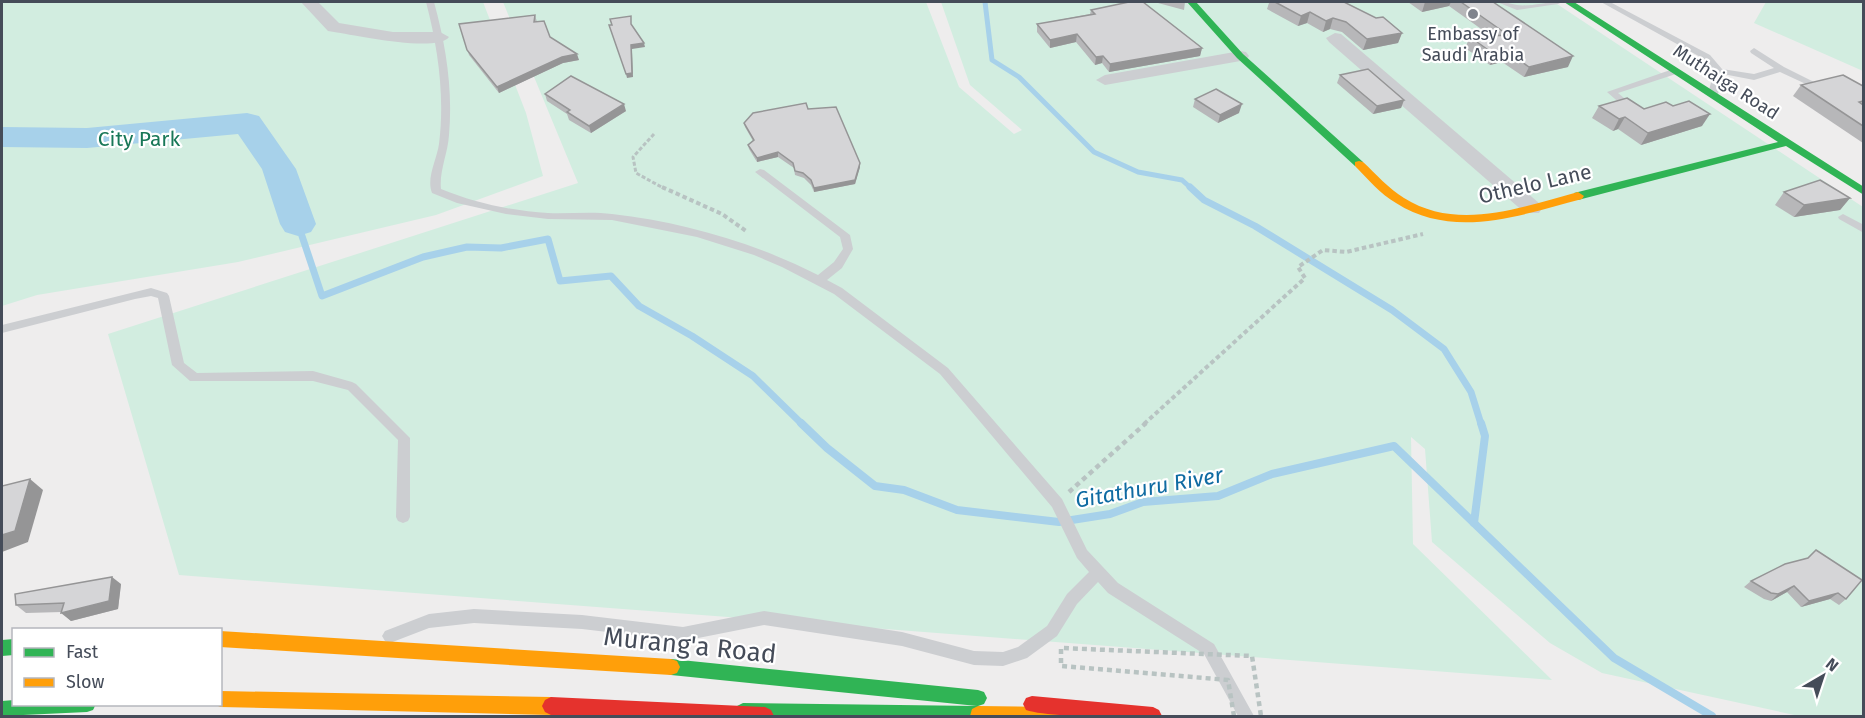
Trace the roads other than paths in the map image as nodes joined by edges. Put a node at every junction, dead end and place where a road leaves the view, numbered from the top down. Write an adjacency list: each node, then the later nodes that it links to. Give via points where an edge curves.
1 (309, 2): 9 (street, via 334,27 393,37)
2 (430, 2): 9 (lane)
3 (1191, 2): 13 (main road, Othelo Lane)
4 (1501, 2): 5 (lane, via 1517,8)
5 (1558, 2)
6 (1569, 2): 11 (main road, Muthaiga Road)
7 (1605, 2): 8 (lane)
8 (1641, 21): 11 (lane); 16 (lane, via 1707,57)
9 (440, 38): 27 (lane, via 447,115 436,191 528,214 627,219 752,250)
10 (1335, 38): 24 (street)
11 (1641, 39): 15 (main road, Muthaiga Road)
12 (1754, 51): 14 (lane)
13 (1240, 56): 17 (street); 24 (main road, Othelo Lane, via 1399,201 1421,214 1466,220)
14 (1781, 69): 16 (lane, via 1754,77); 18 (lane)
15 (1676, 71): 19 (main road, Muthaiga Road); 20 (lane, via 1612,92)
16 (1719, 71): 19 (lane)
17 (1105, 80)
18 (1810, 83)
19 (1713, 94): 21 (main road, Muthaiga Road)
20 (1634, 110)
21 (1786, 143): 23 (main road, Muthaiga Road); 24 (main road, Othelo Lane)
22 (760, 172): 27 (lane, via 845,235 848,249 838,265)
23 (1863, 192)
24 (1532, 208)
25 (1843, 217): 26 (lane)
26 (1863, 230)
27 (820, 280): 30 (lane, via 944,371 1057,503 1082,554)
28 (2, 329): 29 (lane, via 135,295 151,292 163,296 178,365 194,378 312,376 352,387 404,438)
29 (403, 517)
30 (1099, 572): 32 (lane, via 1072,599 1052,631 1022,652 1003,659 975,658 902,639 764,618 683,634 582,622 474,616 429,621); 40 (lane, via 1113,588 1209,649)
31 (222, 639): 32 (main road, Murang'a Road)
32 (364, 646): 39 (main road, Murang'a Road, via 624,662)
33 (222, 699): 36 (main road)
34 (66, 706): 35 (main road)
35 (2, 709)
36 (723, 712): 37 (main road); 38 (main road)
37 (765, 717)
38 (1058, 717)
39 (1153, 717)
40 (1246, 717)

